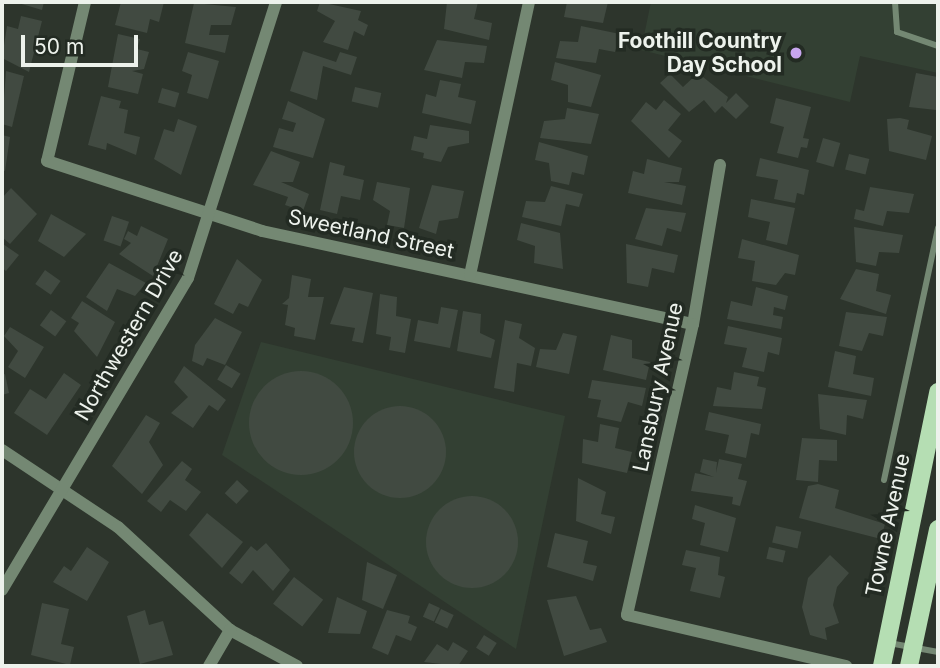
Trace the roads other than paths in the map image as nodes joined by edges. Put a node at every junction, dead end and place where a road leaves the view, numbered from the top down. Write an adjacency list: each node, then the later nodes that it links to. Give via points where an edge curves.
1 (85, 2): 7 (street, Sweetland Street, via 47,161)
2 (276, 2): 7 (street, Northwestern Drive)
3 (529, 2): 10 (street)
4 (895, 2): 5 (lane, via 897,32)
5 (938, 46)
6 (720, 165): 11 (street, Lansbury Avenue)
7 (209, 218): 10 (street, Sweetland Street); 15 (street, Northwestern Drive, via 188,278)
8 (938, 229): 9 (lane)
9 (935, 262): 14 (lane)
10 (470, 275): 11 (street, Sweetland Street)
11 (692, 324): 24 (street, Lansbury Avenue, via 627,615)
12 (938, 392): 19 (main road, Towne Avenue)
13 (2, 450): 15 (street)
14 (884, 480)
15 (61, 489): 17 (street, Northwestern Drive); 18 (street, via 145,549)
16 (938, 529): 20 (main road)
17 (2, 590)
18 (230, 630): 22 (street); 23 (street)
19 (887, 642): 20 (lane); 25 (main road, Towne Avenue)
20 (913, 647): 21 (lane); 26 (main road)
21 (938, 652)
22 (209, 666)
23 (298, 666)
24 (846, 666)
25 (882, 666)
26 (909, 666)

